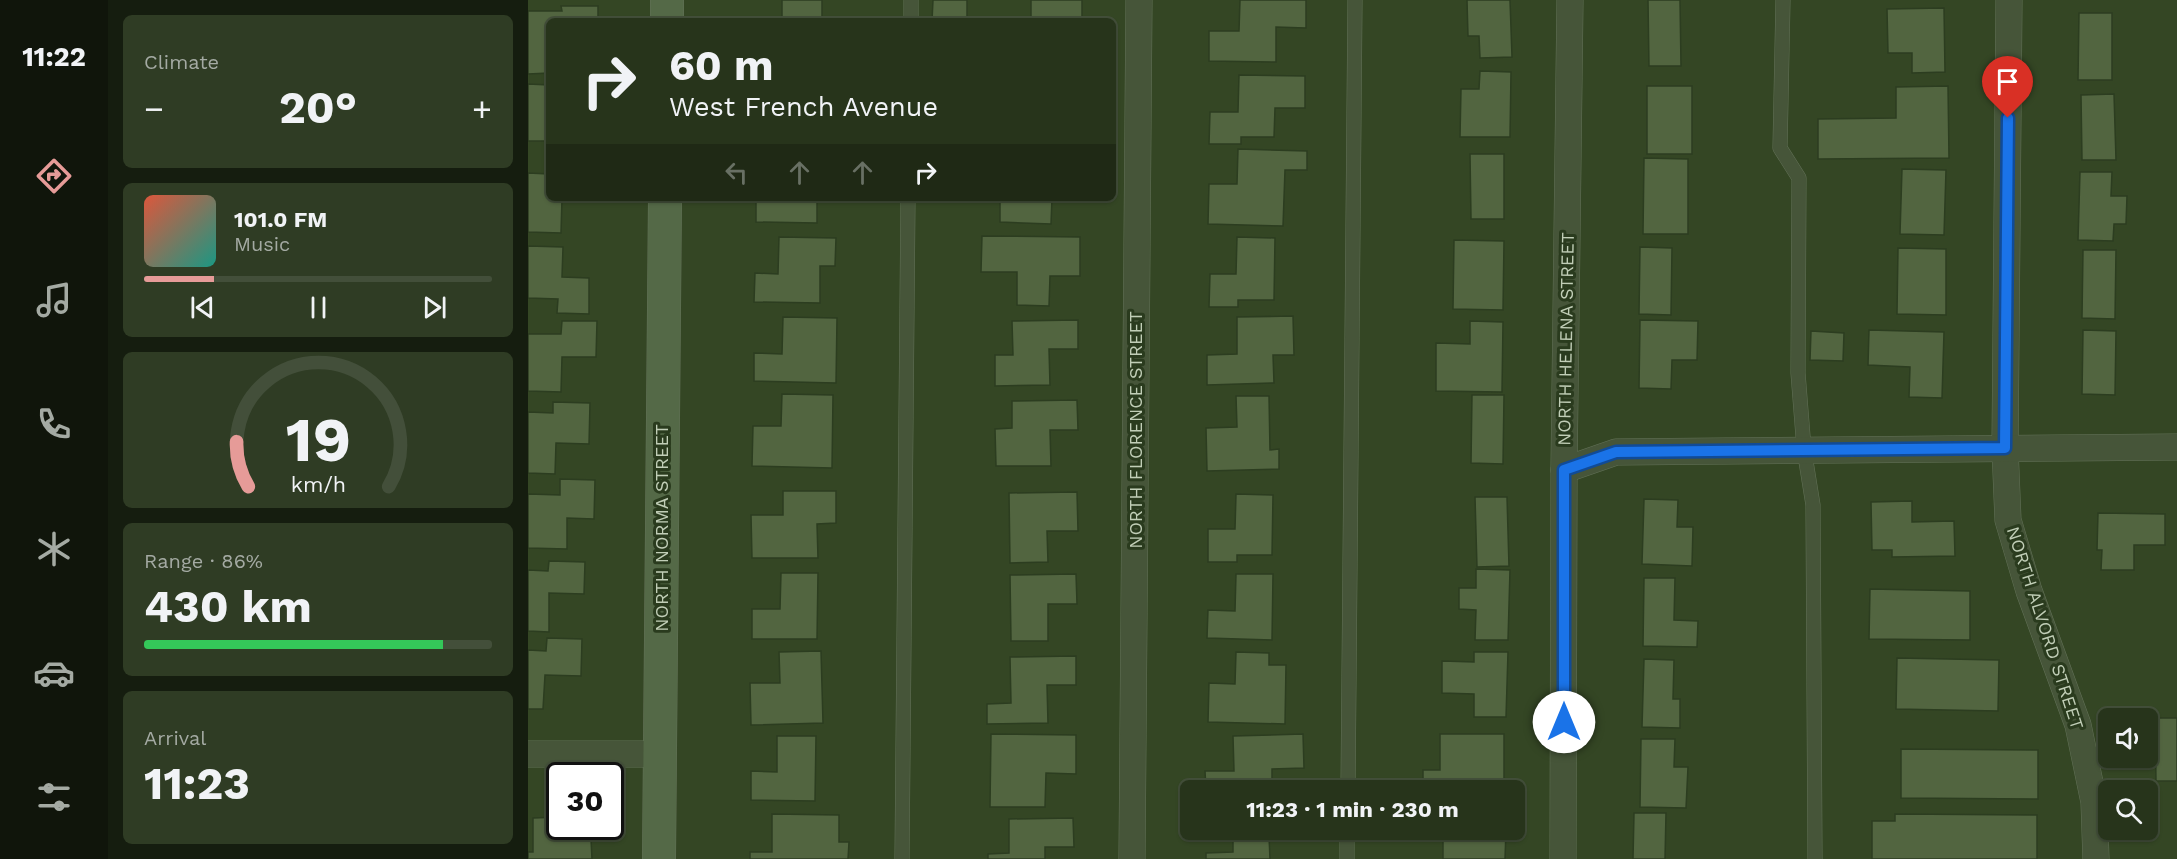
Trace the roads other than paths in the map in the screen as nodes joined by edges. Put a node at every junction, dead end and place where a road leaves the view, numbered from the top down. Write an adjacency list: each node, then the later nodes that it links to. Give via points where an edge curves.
1 (667, 0): 8 (main road)
2 (911, 0): 9 (lane)
3 (1139, 0): 22 (street, NORTH FLORENCE STREET)
4 (1355, 0): 18 (lane)
5 (1570, 0): 15 (street, NORTH HELENA STREET)
6 (1783, 0): 14 (lane, via 1780,148 1799,178 1798,373)
7 (2009, 0): 13 (street, NORTH ALVORD STREET)
8 (667, 18)
9 (911, 18)
10 (665, 201): 17 (main road, NORTH NORMA STREET)
11 (908, 201): 21 (lane)
12 (2177, 447): 13 (street)
13 (2005, 448): 14 (street); 26 (street, NORTH ALVORD STREET, via 2008,520 2029,591 2078,725 2094,802)
14 (1804, 450): 15 (street, via 1616,452); 25 (lane, via 1813,505)
15 (1564, 470): 24 (street, NORTH HELENA STREET)
16 (528, 754): 17 (street)
17 (660, 754): 20 (main road, NORTH NORMA STREET)
18 (1347, 780)
19 (1347, 840): 23 (lane)
20 (659, 859)
21 (902, 859)
22 (1132, 859)
23 (1347, 859)
24 (1563, 859)
25 (1815, 859)
26 (2096, 859)

